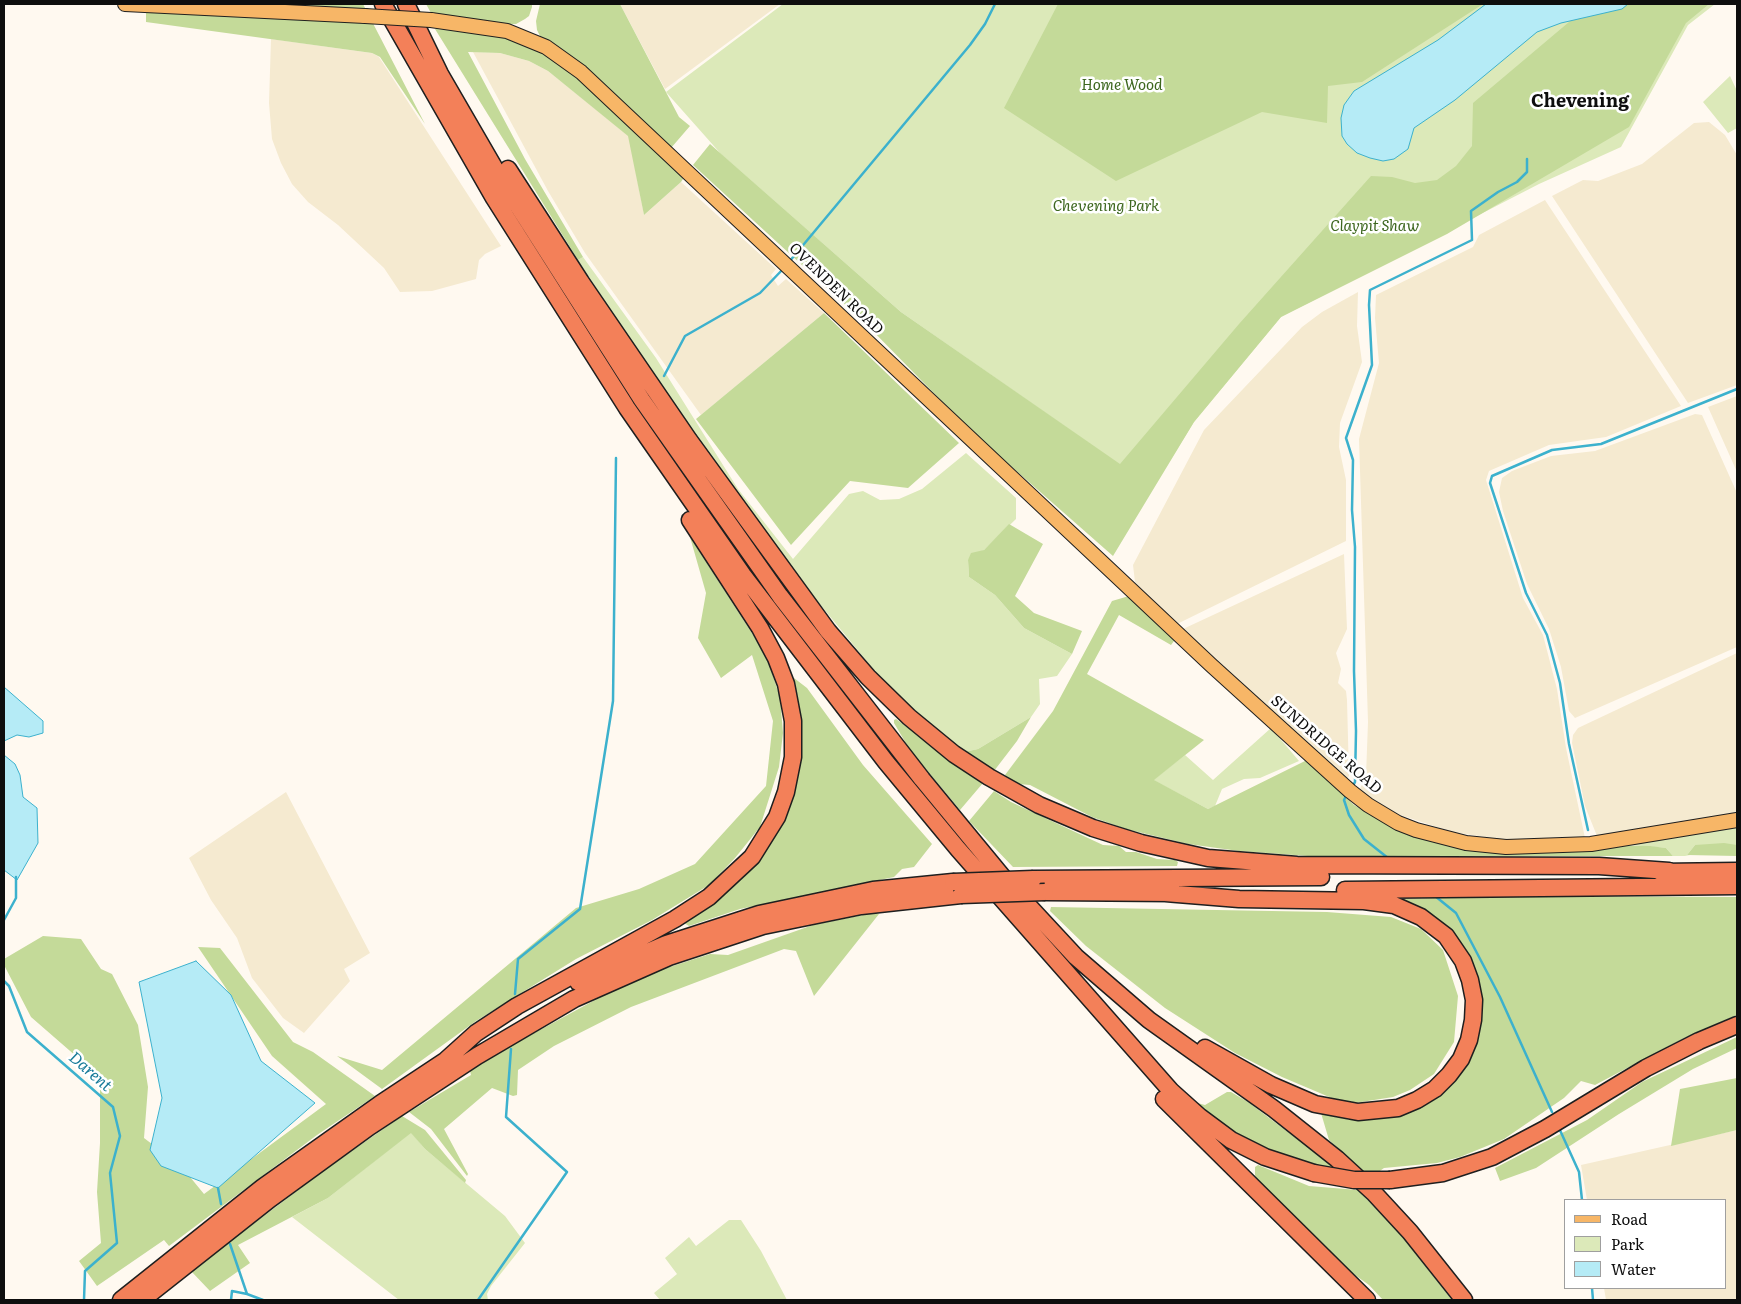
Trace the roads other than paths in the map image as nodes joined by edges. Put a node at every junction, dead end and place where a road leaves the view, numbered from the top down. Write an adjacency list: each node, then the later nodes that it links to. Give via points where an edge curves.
1 (125, 4): 6 (main road, OVENDEN ROAD, bridge, via 431,20 489,27 546,47 581,72)
2 (383, 4): 5 (highway, via 473,163)
3 (406, 4): 4 (highway)
4 (424, 36): 10 (highway, via 610,326 785,575 881,690 931,736 970,765 1025,798 1093,828 1208,858 1297,865 1599,866); 14 (highway, via 440,74 579,304 670,442 775,590 876,722 996,869 1062,943)
5 (557, 300): 8 (highway, via 643,432 743,575 862,732); 16 (highway, via 595,379 719,563 776,658 791,708 792,770 769,832 752,857 724,885 675,919 492,1022)
6 (1116, 575): 7 (main road, SUNDRIDGE ROAD, via 1350,791 1416,830 1446,839 1496,846 1591,844)
7 (1737, 820)
8 (958, 849): 15 (highway, bridge, via 1158,1078 1185,1104 1215,1129 1248,1149 1314,1174 1354,1180 1390,1180 1443,1173 1492,1157 1646,1068); 19 (highway, via 1007,915 1142,1075)
9 (1737, 871): 10 (highway)
10 (1669, 872): 12 (highway, bridge, via 1033,879)
11 (1737, 886): 13 (highway)
12 (957, 888): 13 (highway, bridge); 16 (highway, via 873,890 759,914 694,934 574,985); 18 (highway, via 763,926 669,957 574,999 477,1056 370,1127 247,1216)
13 (1165, 893): 14 (highway, via 1239,899 1364,901 1413,912 1446,936 1467,970 1474,1010 1469,1040 1449,1075 1422,1098 1389,1110 1345,1111 1302,1099 1271,1085)
14 (1125, 1001): 20 (highway, via 1337,1159 1410,1232)
15 (1737, 1025)
16 (446, 1060): 17 (highway, via 263,1187)
17 (121, 1300)
18 (142, 1300)
19 (1367, 1300)
20 (1464, 1300)

